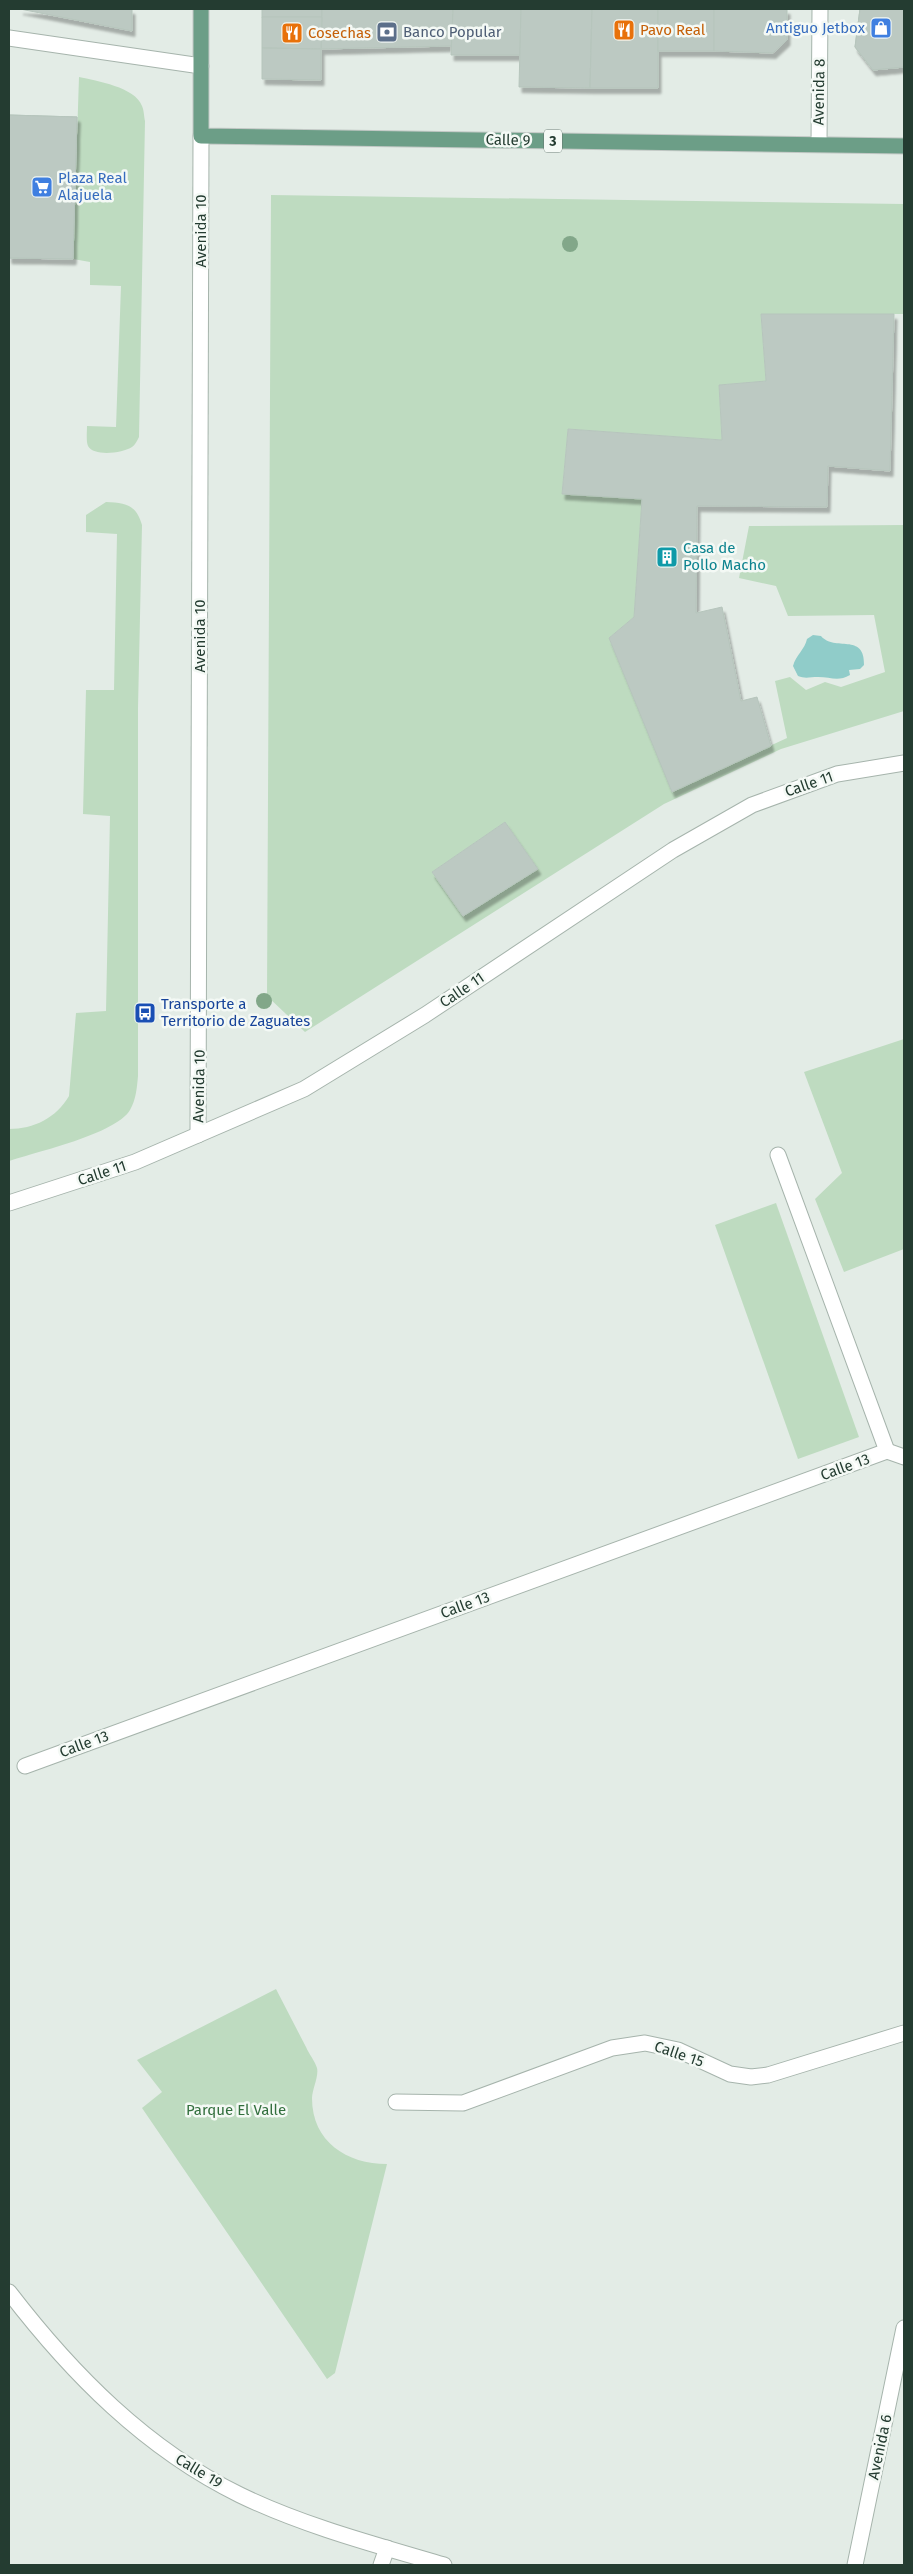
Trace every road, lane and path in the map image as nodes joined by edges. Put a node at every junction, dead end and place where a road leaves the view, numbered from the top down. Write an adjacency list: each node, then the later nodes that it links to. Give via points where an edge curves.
1 (201, 9): 4 (main road)
2 (820, 9): 6 (street, Avenida 8)
3 (9, 38): 4 (street)
4 (201, 66): 5 (main road)
5 (201, 136): 6 (main road, Calle 9 / 3); 9 (street, Avenida 10)
6 (819, 144): 7 (main road, Calle 9 / 3)
7 (904, 146)
8 (904, 763): 9 (street, Calle 11, via 837,774 752,805 720,821 425,1015 304,1089)
9 (198, 1135): 11 (street, Calle 11, via 136,1162)
10 (778, 1155): 12 (street)
11 (9, 1203)
12 (887, 1452): 13 (street, Calle 13); 14 (street, Calle 13)
13 (904, 1458)
14 (25, 1766)
15 (904, 2033): 16 (street, Calle 15, via 768,2075 750,2077 730,2074 678,2050 637,2044 612,2048 462,2103)
16 (396, 2102)
17 (9, 2292): 19 (street, Calle 19, via 85,2382 156,2444 240,2495)
18 (904, 2328): 22 (street, Avenida 6)
19 (387, 2548): 20 (street); 21 (street, Calle 19)
20 (381, 2565)
21 (444, 2565)
22 (855, 2565)

